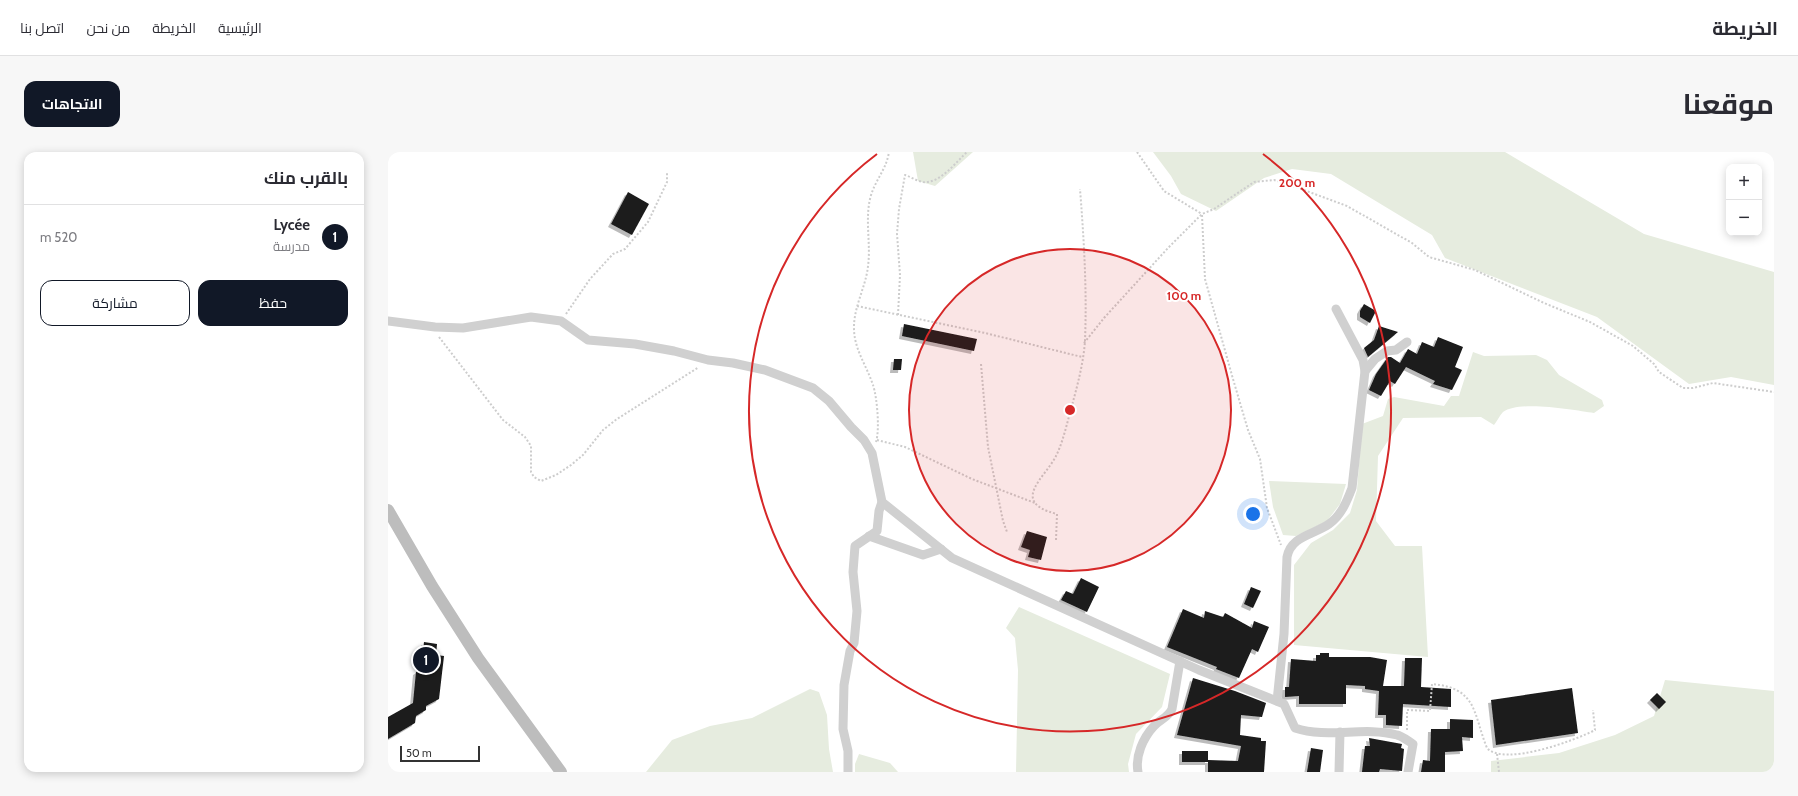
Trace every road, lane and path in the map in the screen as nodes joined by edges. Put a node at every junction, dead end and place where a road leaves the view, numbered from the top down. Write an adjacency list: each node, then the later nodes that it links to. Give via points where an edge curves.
1 (889, 152): 7 (path, via 887,164 870,199 868,266)
2 (967, 152): 9 (path, via 944,174 931,182 922,182 905,175 897,234 900,275)
3 (1137, 152): 6 (path, via 1164,190)
4 (668, 173): 11 (path, via 667,182 648,222 625,249 613,254 590,279)
5 (1080, 189): 14 (path, via 1086,277)
6 (1202, 214): 14 (path, via 1168,248); 19 (path, via 1254,182 1274,180 1347,206 1412,243 1429,257 1475,270 1590,322 1633,346 1654,364 1659,372 1683,388 1713,383); 30 (path, via 1205,279 1248,430 1260,459 1268,508 1278,541)
7 (857, 306): 9 (path); 20 (path, via 855,338 858,352 875,392)
8 (1336, 309): 18 (street, via 1363,360)
9 (898, 315): 15 (path)
10 (388, 321): 12 (street)
11 (561, 321): 12 (street, via 531,317 463,328); 16 (street, via 588,340 635,344)
12 (434, 327): 16 (path, via 441,341 499,415 526,437 531,446 531,472 534,477 541,480 556,475 571,465 583,455 603,430 617,419)
13 (1407, 342): 18 (street, via 1396,350 1381,355)
14 (1084, 343): 15 (path)
15 (1082, 357): 24 (path, via 1065,432 1056,456 1034,488)
16 (708, 360): 21 (street, via 765,370 813,388 829,400)
17 (981, 364): 22 (path, via 988,447)
18 (1365, 371): 30 (street, via 1352,488 1347,503 1330,524 1300,538 1289,548)
19 (1774, 392)
20 (877, 440): 21 (path); 22 (path, via 905,447)
21 (872, 453): 23 (street)
22 (996, 488): 24 (path); 26 (path)
23 (882, 502): 27 (street, via 877,531); 29 (street)
24 (1035, 503): 28 (path, via 1044,510 1057,514)
25 (388, 510): 37 (main road, via 478,658)
26 (1007, 532)
27 (869, 536): 29 (street, via 922,555); 38 (street, via 855,546 854,552 854,643 850,651 844,685 843,729 848,751)
28 (1056, 540)
29 (942, 549): 31 (street, via 960,561)
30 (1287, 557): 32 (street, via 1284,634)
31 (1180, 661): 32 (street); 39 (street, via 1172,709 1168,716 1154,726 1142,744)
32 (1277, 701): 34 (street, via 1284,704 1295,728 1308,732)
33 (1593, 710): 36 (path, via 1595,730 1581,737 1533,752)
34 (1340, 732): 35 (street, via 1378,732 1398,735); 40 (street)
35 (1406, 740): 36 (path, via 1407,710 1430,711 1432,684 1442,685 1453,687 1469,700 1475,708 1487,748); 41 (street, via 1413,744)
36 (1497, 754): 42 (path)
37 (561, 772)
38 (848, 772)
39 (1138, 772)
40 (1339, 772)
41 (1408, 772)
42 (1499, 772)

